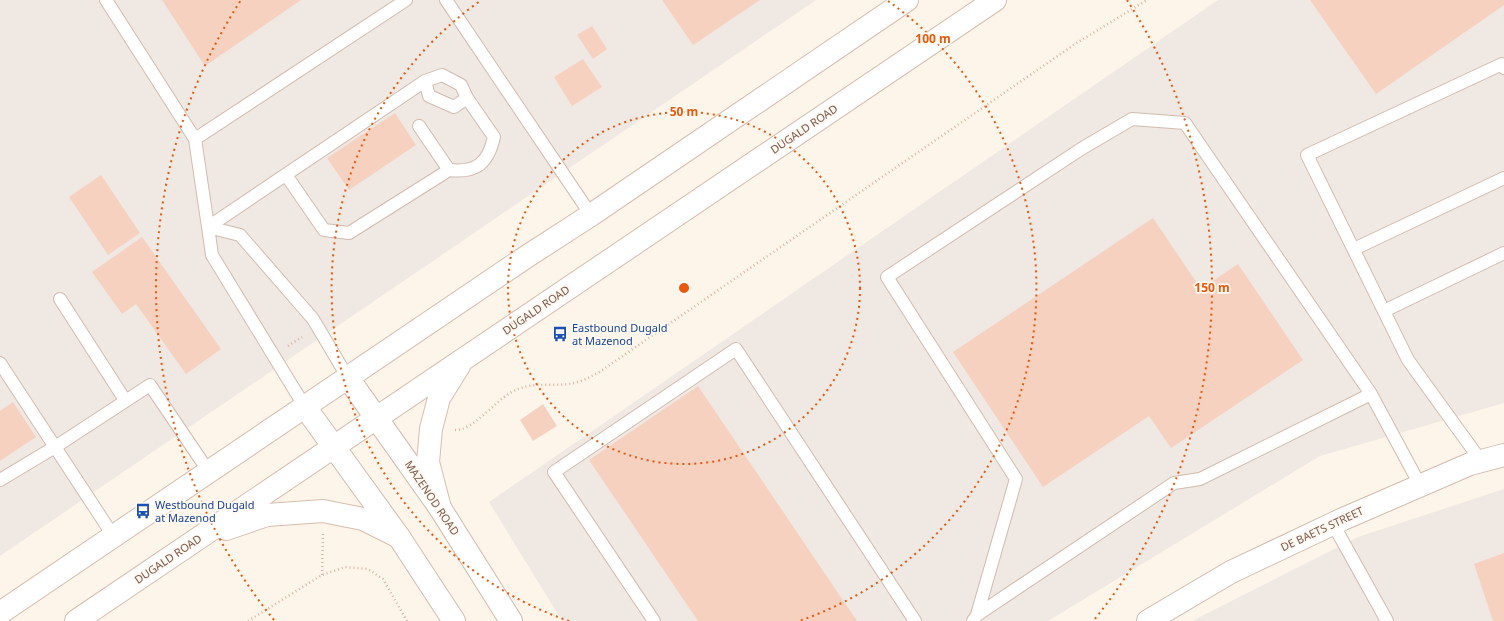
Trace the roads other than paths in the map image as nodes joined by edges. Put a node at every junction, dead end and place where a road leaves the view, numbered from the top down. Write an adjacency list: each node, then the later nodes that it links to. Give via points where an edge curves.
1 (106, 0): 10 (lane)
2 (406, 0): 10 (lane)
3 (446, 0): 14 (lane)
4 (907, 0): 14 (main road)
5 (995, 0): 20 (main road, DUGALD ROAD)
6 (1503, 65): 16 (lane, via 1307,155)
7 (424, 81): 8 (lane, via 442,75 460,85); 8 (lane, via 429,96 454,107); 12 (lane)
8 (467, 98): 11 (lane, via 494,136 491,152 480,166 462,171)
9 (419, 126): 11 (lane)
10 (195, 139): 15 (lane)
11 (449, 170): 12 (lane, via 348,233 324,230)
12 (286, 175): 15 (lane)
13 (1504, 178): 16 (lane)
14 (591, 216): 22 (main road)
15 (208, 227): 22 (lane, via 240,235 314,319); 25 (lane, via 212,255)
16 (1354, 249): 19 (lane)
17 (1504, 253): 19 (lane)
18 (60, 299): 24 (lane)
19 (1384, 311): 30 (lane, via 1408,360)
20 (464, 358): 26 (main road, DUGALD ROAD); 34 (main road, via 439,398 431,429 428,462)
21 (0, 363): 27 (lane)
22 (348, 378): 25 (main road); 26 (main road, MAZENOD ROAD)
23 (1371, 394): 33 (lane); 40 (lane, via 1200,479 1174,483); 40 (lane, via 1185,123 1132,119 1081,149 887,277 1016,479)
24 (125, 400): 27 (lane); 31 (lane, via 150,385)
25 (305, 407): 28 (main road); 31 (main road)
26 (378, 418): 28 (main road, DUGALD ROAD); 34 (main road, MAZENOD ROAD)
27 (55, 447): 32 (lane); 36 (lane)
28 (336, 447): 37 (main road); 38 (main road, DUGALD ROAD)
29 (1504, 455): 30 (main road, DE BAETS STREET)
30 (1481, 461): 33 (main road, DE BAETS STREET)
31 (209, 472): 36 (main road)
32 (0, 480)
33 (1420, 485): 35 (main road, DE BAETS STREET)
34 (440, 508): 43 (main road, MAZENOD ROAD)
35 (1333, 524): 46 (main road, DE BAETS STREET, via 1230,572); 47 (lane)
36 (114, 536): 39 (main road)
37 (399, 537): 38 (main road, via 363,519 323,511 267,515); 42 (main road)
38 (197, 539): 41 (main road, DUGALD ROAD)
39 (0, 613)
40 (975, 618)
41 (76, 621)
42 (454, 621)
43 (511, 621)
44 (654, 621): 45 (lane, via 554,472 736,349)
45 (914, 621)
46 (1148, 621)
47 (1388, 621)

